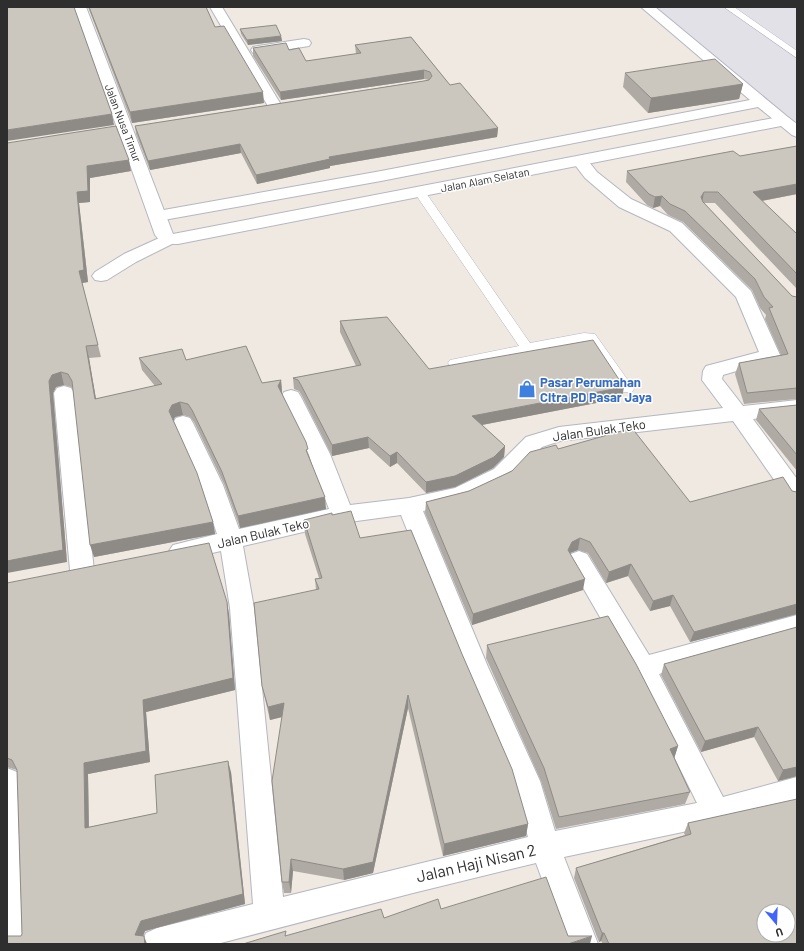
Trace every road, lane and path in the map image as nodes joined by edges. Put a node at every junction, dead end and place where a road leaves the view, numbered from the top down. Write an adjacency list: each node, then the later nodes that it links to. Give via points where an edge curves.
1 (80, 7): 20 (street, Jalan Nusa Timur)
2 (216, 7): 8 (street)
3 (647, 7): 10 (street)
4 (728, 7): 7 (lane)
5 (304, 43): 8 (street)
6 (797, 43): 7 (lane)
7 (784, 46): 9 (lane)
8 (243, 52): 12 (street)
9 (797, 55)
10 (761, 102): 14 (street); 17 (street)
11 (292, 106): 12 (street)
12 (276, 108): 13 (street)
13 (260, 111)
14 (784, 120): 15 (street); 16 (street, Jalan Alam Selatan)
15 (797, 132)
16 (580, 162): 18 (street, Jalan Alam Selatan); 29 (street, via 591,175 625,203 676,227 744,295 770,354 713,371 712,380)
17 (381, 176): 19 (street); 20 (street)
18 (420, 192): 19 (street, Jalan Alam Selatan); 23 (lane)
19 (395, 197): 21 (street, Jalan Alam Selatan)
20 (158, 216): 21 (street, Jalan Nusa Timur, via 164,235)
21 (168, 239): 22 (street, via 130,258)
22 (102, 276)
23 (527, 348): 24 (lane); 25 (lane, via 590,337)
24 (455, 363)
25 (627, 389)
26 (64, 393): 38 (street)
27 (292, 397): 33 (street, via 319,454)
28 (797, 407): 29 (street, Jalan Bulak Teko)
29 (739, 415): 31 (street); 32 (street, Jalan Bulak Teko, via 559,434 534,442 502,475 460,495)
30 (183, 423): 34 (street, via 212,485)
31 (797, 495)
32 (410, 506): 33 (street, Jalan Bulak Teko); 45 (street, via 475,667 526,781)
33 (342, 514): 34 (street, Jalan Bulak Teko)
34 (231, 541): 35 (street, Jalan Bulak Teko); 46 (street, via 242,608)
35 (161, 555)
36 (579, 560): 41 (street)
37 (106, 566): 38 (street)
38 (82, 570): 39 (street)
39 (60, 575)
40 (797, 625): 41 (street)
41 (643, 668): 44 (street)
42 (7, 781): 47 (street)
43 (797, 790): 44 (street, Jalan Haji Nisan 2)
44 (716, 812): 45 (street, Jalan Haji Nisan 2)
45 (545, 847): 46 (street, Jalan Haji Nisan 2); 49 (street)
46 (269, 915): 48 (street, Jalan Haji Nisan 2)
47 (10, 944)
48 (157, 944)
49 (582, 944)

